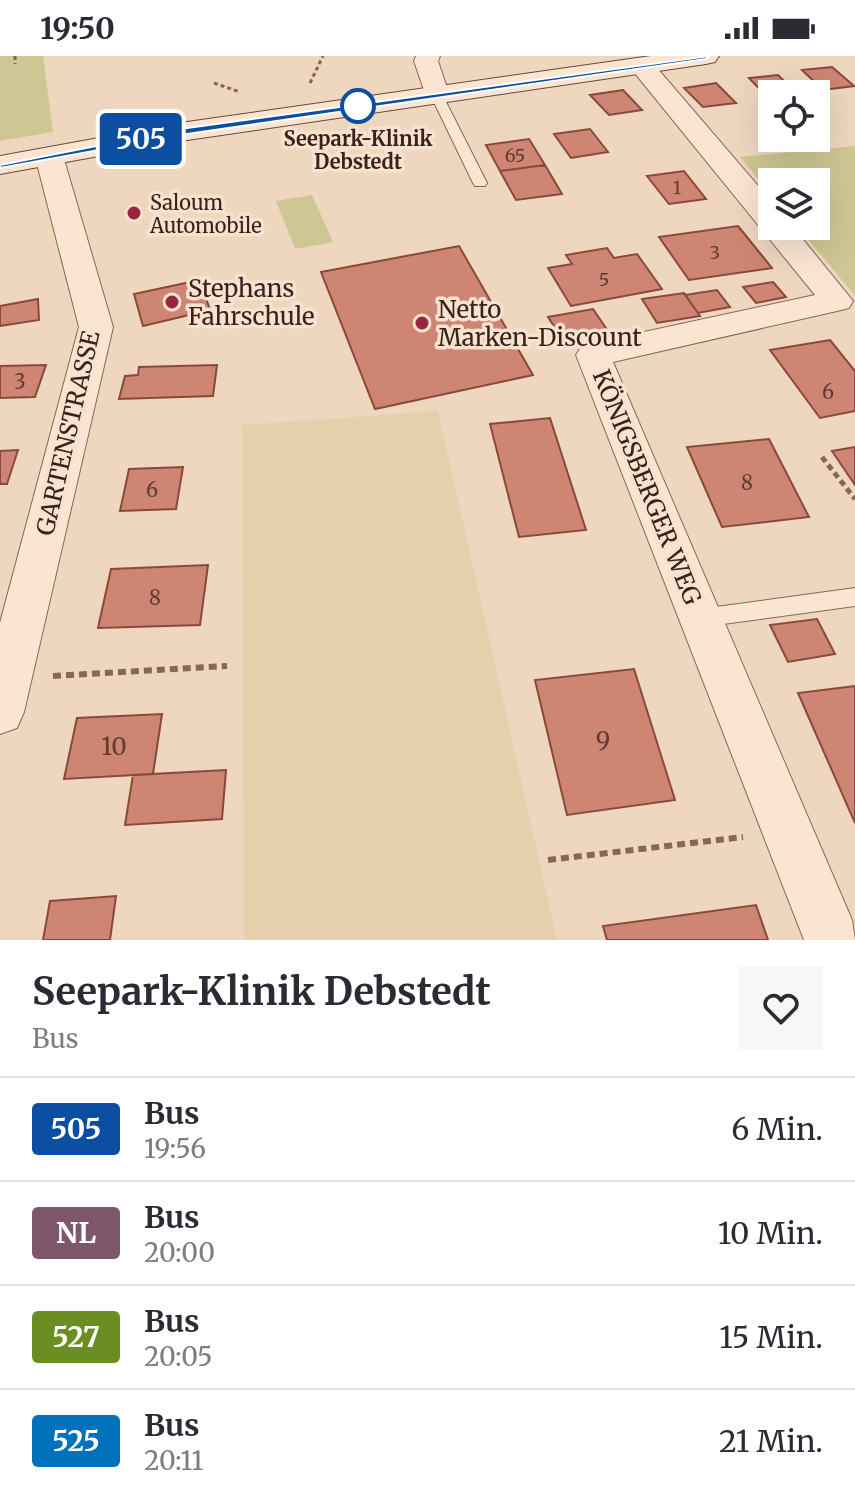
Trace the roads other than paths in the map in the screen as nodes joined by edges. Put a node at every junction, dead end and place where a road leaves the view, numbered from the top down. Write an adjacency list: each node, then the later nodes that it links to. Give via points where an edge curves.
1 (428, 56): 4 (street)
2 (706, 56): 3 (main road)
3 (642, 66): 4 (main road); 8 (street, KÖNIGSBERGER WEG)
4 (436, 94): 5 (main road); 7 (lane)
5 (49, 156): 6 (main road); 12 (street, GARTENSTRASSE, via 96,327)
6 (0, 165)
7 (480, 183)
8 (758, 204)
9 (787, 240): 11 (street, KÖNIGSBERGER WEG, via 837,301 593,355)
10 (855, 597): 11 (lane)
11 (701, 618): 13 (street, KÖNIGSBERGER WEG)
12 (4, 696)
13 (832, 940)

